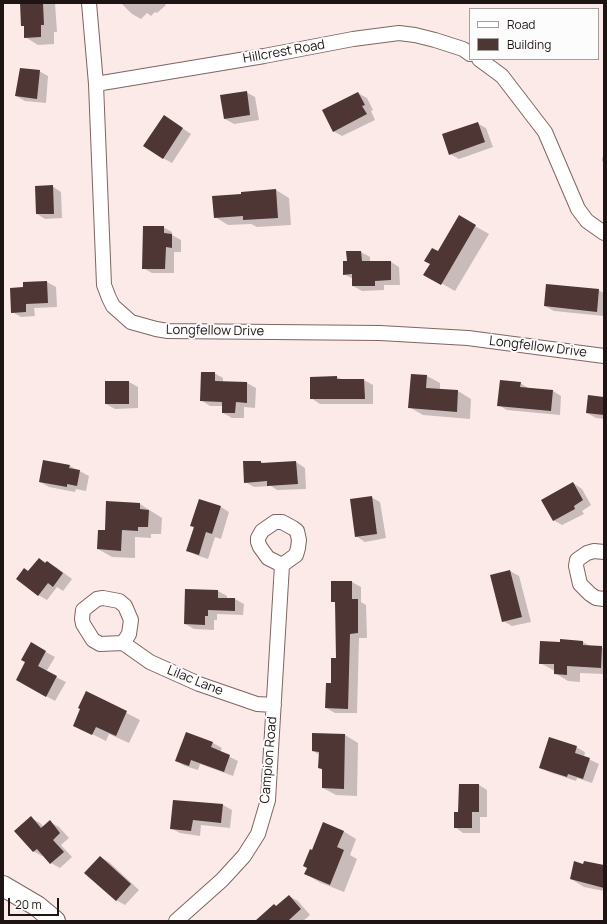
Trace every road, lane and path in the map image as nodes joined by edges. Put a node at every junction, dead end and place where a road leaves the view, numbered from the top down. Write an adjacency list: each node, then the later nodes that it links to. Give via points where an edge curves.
1 (89, 3): 4 (street, Longfellow Drive)
2 (469, 53): 4 (street, Hillcrest Road, via 435,40 399,33)
3 (480, 60): 5 (street, via 502,76 545,132 578,209 587,221)
4 (96, 84): 6 (street, Longfellow Drive, via 104,285 114,306 131,322 168,331 380,333 468,338)
5 (604, 233)
6 (604, 356)
7 (604, 552): 9 (street, via 587,553 577,560 576,566 580,584 596,598)
8 (282, 566): 11 (street, Campion Road)
9 (604, 599)
10 (122, 643): 11 (street, Lilac Lane, via 150,662 199,684 257,704)
11 (274, 705): 14 (street, Campion Road, via 269,794 258,834 244,856 222,880)
12 (3, 886): 13 (street, via 37,906)
13 (55, 921)
14 (176, 921)

